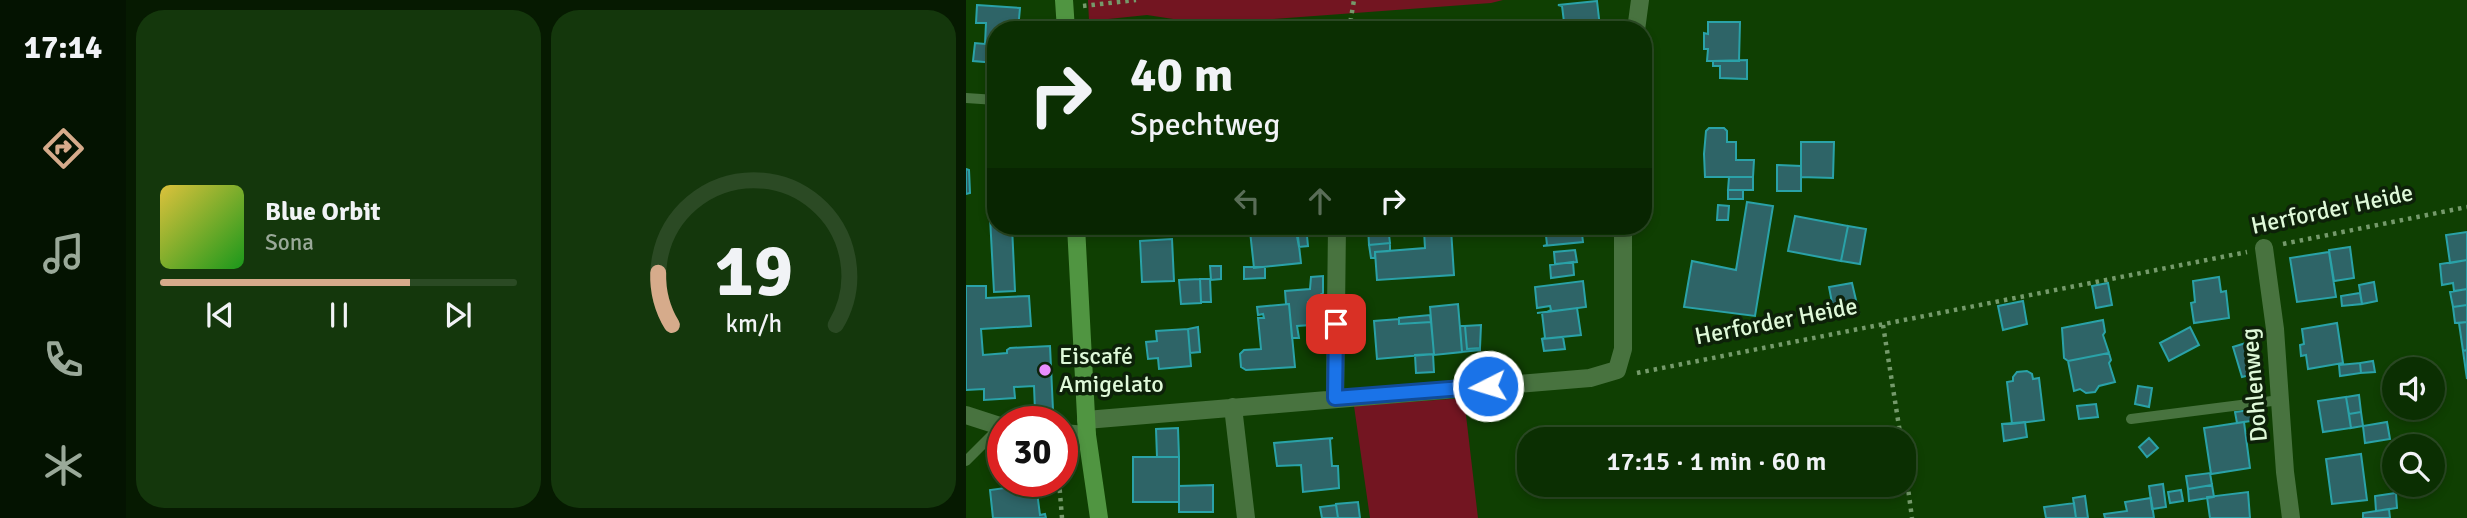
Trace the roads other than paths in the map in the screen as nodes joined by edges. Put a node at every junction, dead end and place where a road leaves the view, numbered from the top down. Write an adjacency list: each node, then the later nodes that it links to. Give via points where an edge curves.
1 (1640, 0): 2 (street)
2 (1637, 21)
3 (966, 98): 4 (lane)
4 (987, 99)
5 (1076, 235): 15 (main road)
6 (1338, 235): 9 (street)
7 (1623, 235): 9 (street, via 1623,349 1617,370 1590,378)
8 (2264, 248): 10 (street, Dohlenweg)
9 (1335, 398): 11 (street)
10 (2280, 400): 13 (lane); 21 (street, Dohlenweg)
11 (1233, 407): 15 (street); 20 (street)
12 (966, 415): 14 (street)
13 (2131, 419)
14 (987, 422)
15 (1086, 427): 16 (street); 19 (main road)
16 (1078, 429)
17 (987, 441): 18 (lane)
18 (966, 461)
19 (1100, 518)
20 (1247, 518)
21 (2291, 518)

